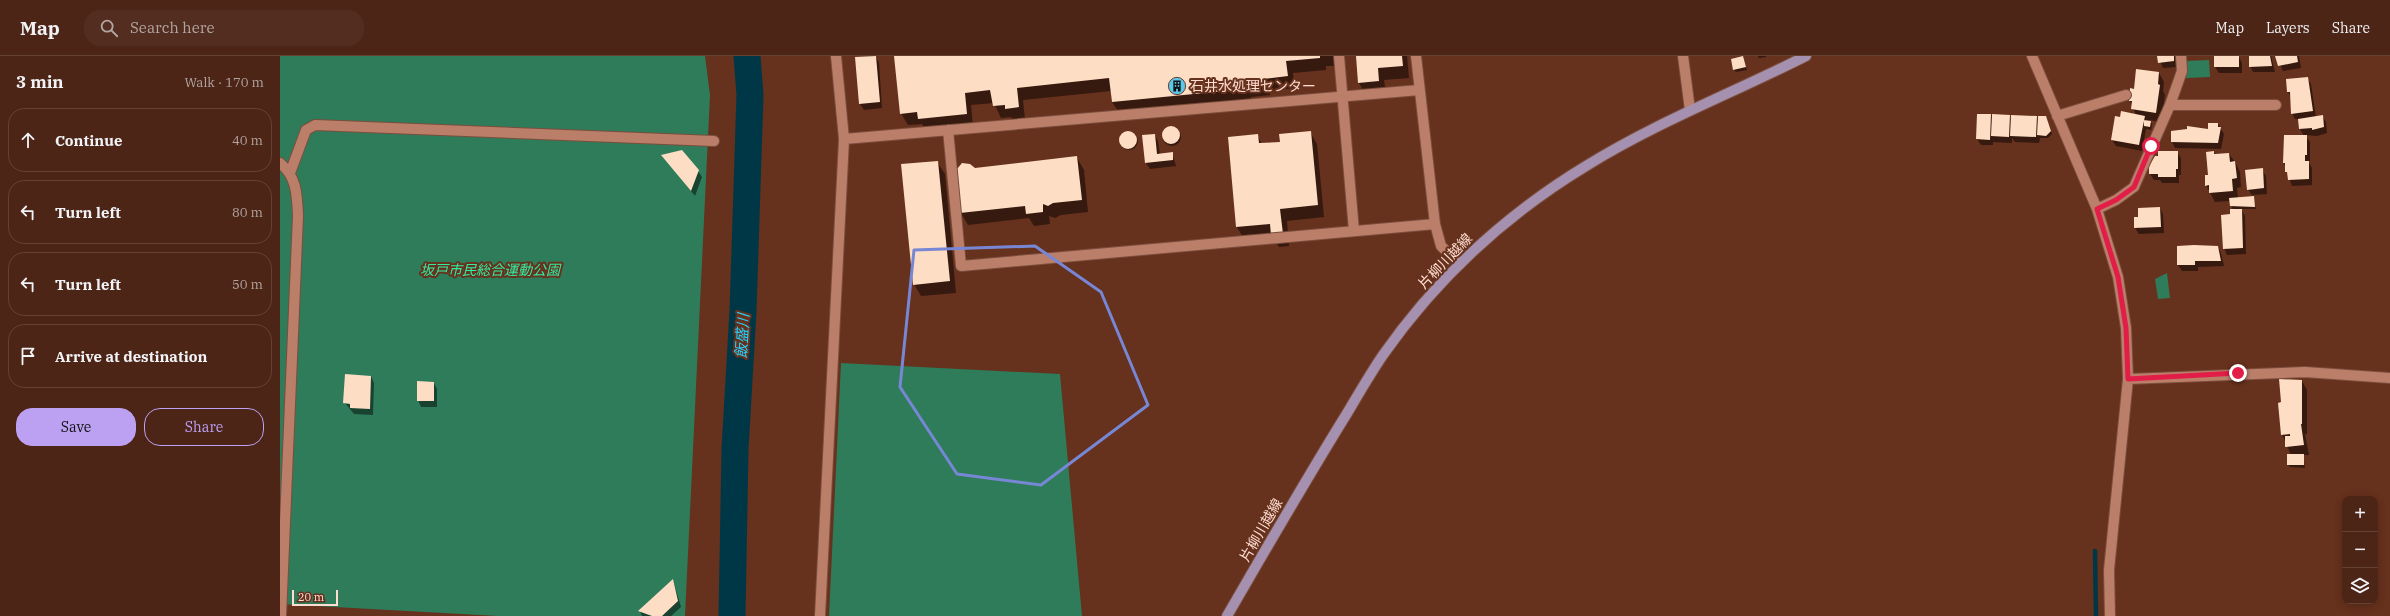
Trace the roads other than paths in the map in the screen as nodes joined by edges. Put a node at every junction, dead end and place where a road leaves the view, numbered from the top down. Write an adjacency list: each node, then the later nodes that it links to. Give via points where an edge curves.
1 (836, 56): 16 (street)
2 (1339, 56): 9 (street)
3 (1416, 56): 8 (street)
4 (1683, 56): 13 (street)
5 (1806, 56): 13 (main road, 片柳川越線)
6 (2032, 56): 14 (street)
7 (2181, 56): 11 (street, via 2182,71)
8 (1419, 90): 9 (street); 21 (street)
9 (1343, 96): 15 (street); 22 (street)
10 (2126, 96): 14 (street)
11 (2170, 105): 12 (street); 20 (street, via 2134,187)
12 (2276, 105)
13 (1690, 110): 23 (main road, 片柳川越線, via 1636,137 1549,190 1489,236)
14 (2057, 116): 20 (street)
15 (948, 130): 16 (street); 22 (street, via 960,266)
16 (844, 139): 29 (street)
17 (714, 142): 19 (street, via 315,125 306,130)
18 (280, 163): 19 (street)
19 (290, 173): 27 (street, via 296,188 298,216)
20 (2097, 209): 25 (street, via 2118,277 2126,328)
21 (1434, 224): 22 (street); 23 (street, via 1441,246)
22 (1354, 231)
23 (1460, 264): 30 (main road, 片柳川越線, via 1425,302 1384,354)
24 (2390, 378): 25 (street, via 2305,372)
25 (2128, 379): 31 (street, via 2109,570)
26 (280, 397): 27 (street)
27 (291, 397): 28 (street)
28 (281, 616)
29 (820, 616)
30 (1227, 616)
31 (2110, 616)

